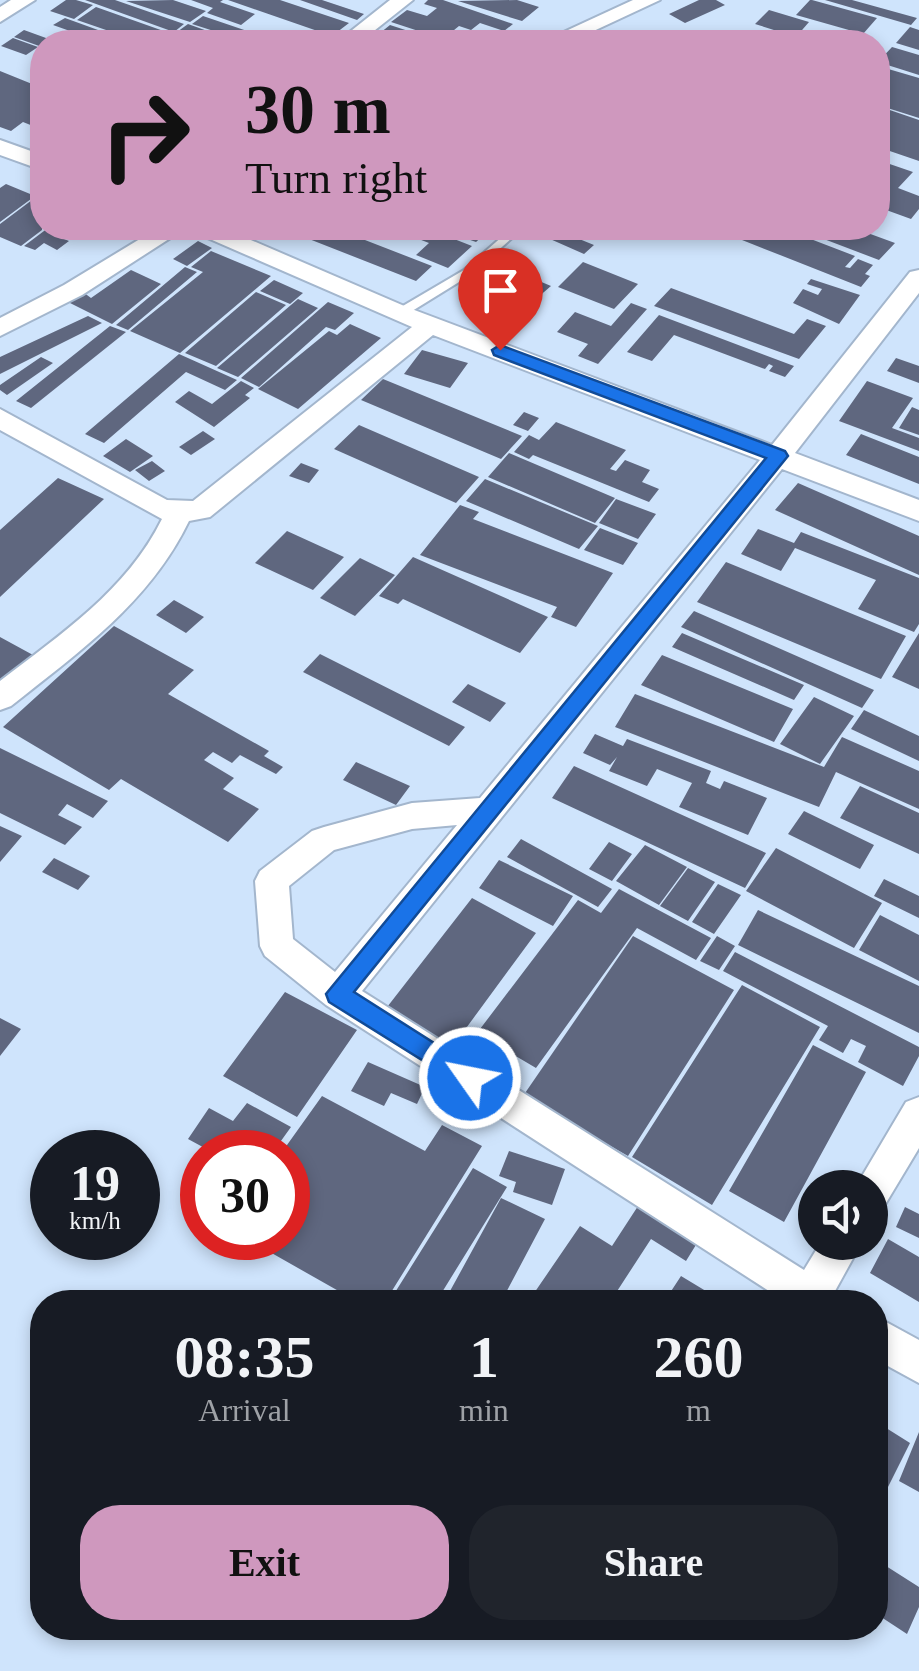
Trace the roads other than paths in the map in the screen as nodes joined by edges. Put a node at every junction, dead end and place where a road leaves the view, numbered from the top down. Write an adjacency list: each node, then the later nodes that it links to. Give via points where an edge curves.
1 (25, 0): 4 (street)
2 (403, 0): 5 (street)
3 (650, 0): 6 (street)
4 (0, 16)
5 (363, 30)
6 (581, 30)
7 (0, 147): 8 (street)
8 (30, 158)
9 (30, 162): 10 (street)
10 (0, 173)
11 (154, 240): 17 (street)
12 (232, 240): 15 (street)
13 (504, 240): 15 (lane, via 468,272)
14 (919, 277): 19 (street)
15 (400, 312): 16 (street)
16 (431, 324): 19 (street); 21 (street, via 216,500)
17 (0, 328)
18 (0, 418): 21 (street, via 160,509)
19 (778, 456): 20 (street); 23 (street)
20 (919, 511)
21 (180, 512): 22 (street, via 166,547 142,579)
22 (0, 698)
23 (489, 810): 24 (street); 24 (street, via 412,816 324,840 272,881 277,946)
24 (338, 994): 28 (street)
25 (919, 1114): 26 (street)
26 (886, 1170)
27 (834, 1260): 29 (street)
28 (799, 1290)
29 (820, 1290)
30 (888, 1344): 31 (street)
31 (919, 1363)

